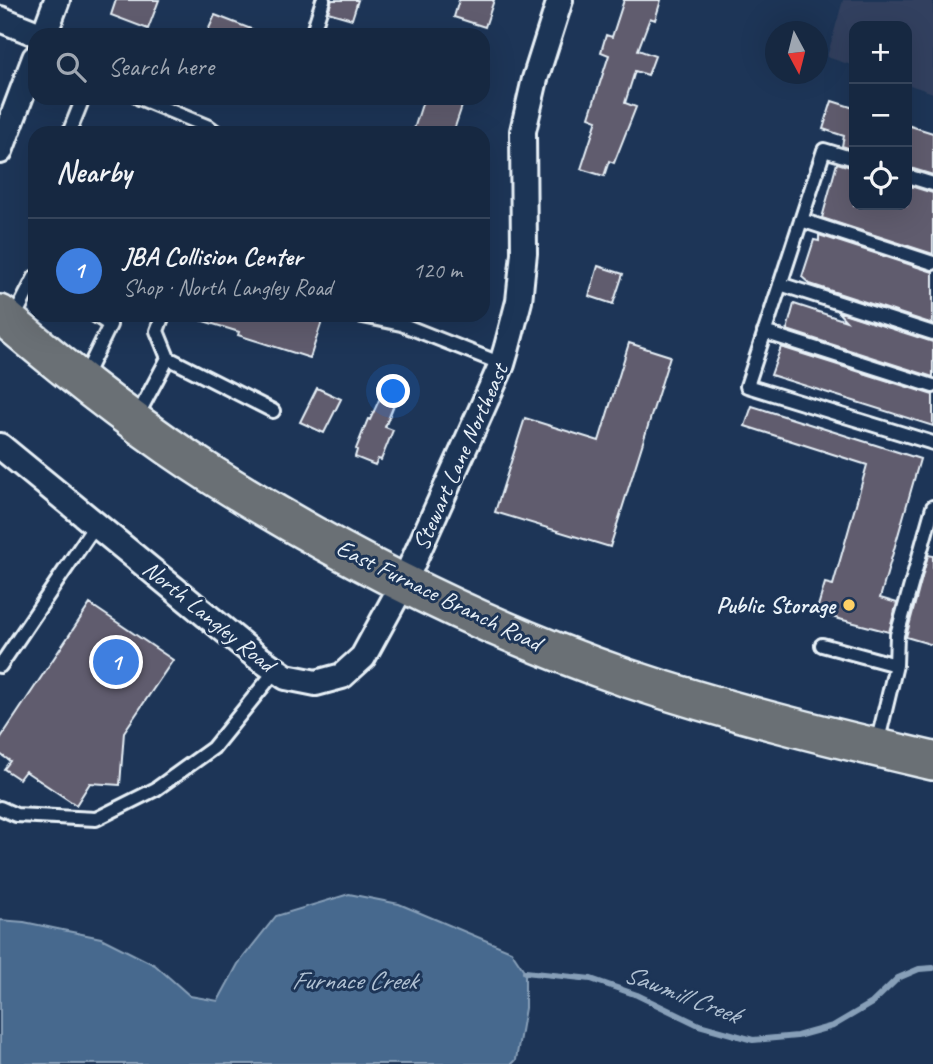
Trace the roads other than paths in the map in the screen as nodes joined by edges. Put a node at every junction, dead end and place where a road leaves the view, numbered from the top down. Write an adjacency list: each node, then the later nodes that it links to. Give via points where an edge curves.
1 (57, 0): 5 (street)
2 (323, 0): 6 (lane)
3 (560, 0): 28 (street, Stewart Lane Northeast, via 523,131 524,253 519,301)
4 (0, 19): 7 (street)
5 (45, 28)
6 (314, 28)
7 (28, 30)
8 (28, 73): 13 (street)
9 (80, 105): 11 (lane)
10 (156, 105): 12 (lane)
11 (72, 126)
12 (207, 126)
13 (0, 151)
14 (849, 158): 17 (lane, via 824,150)
15 (912, 178): 16 (lane)
16 (933, 184)
17 (801, 220): 18 (lane); 19 (lane)
18 (933, 262)
19 (780, 284): 25 (lane); 26 (lane)
20 (28, 287): 21 (lane)
21 (6, 319): 29 (main road, East Furnace Branch Road)
22 (106, 322): 29 (lane, via 110,325)
23 (160, 322): 27 (lane, via 157,331)
24 (391, 322): 28 (lane)
25 (764, 332): 30 (lane); 33 (lane, via 747,386)
26 (933, 333)
27 (168, 358): 31 (lane); 32 (lane)
28 (502, 364): 37 (street, Stewart Lane Northeast)
29 (83, 382): 32 (main road, East Furnace Branch Road)
30 (933, 386)
31 (273, 411)
32 (134, 421): 37 (main road, East Furnace Branch Road, via 249,497)
33 (933, 443)
34 (0, 446): 36 (street, North Langley Road)
35 (933, 507): 40 (lane, via 897,635)
36 (96, 524): 39 (lane); 41 (street, North Langley Road)
37 (404, 582): 41 (street, North Langley Road, via 363,657 342,676 316,683 286,677); 42 (main road, East Furnace Branch Road, via 515,634 626,677)
38 (822, 645): 40 (lane)
39 (0, 666)
40 (896, 666): 42 (lane)
41 (276, 670): 44 (lane, via 213,748 156,789 96,819 16,815)
42 (877, 748): 43 (main road, East Furnace Branch Road)
43 (933, 761)
44 (0, 808)

